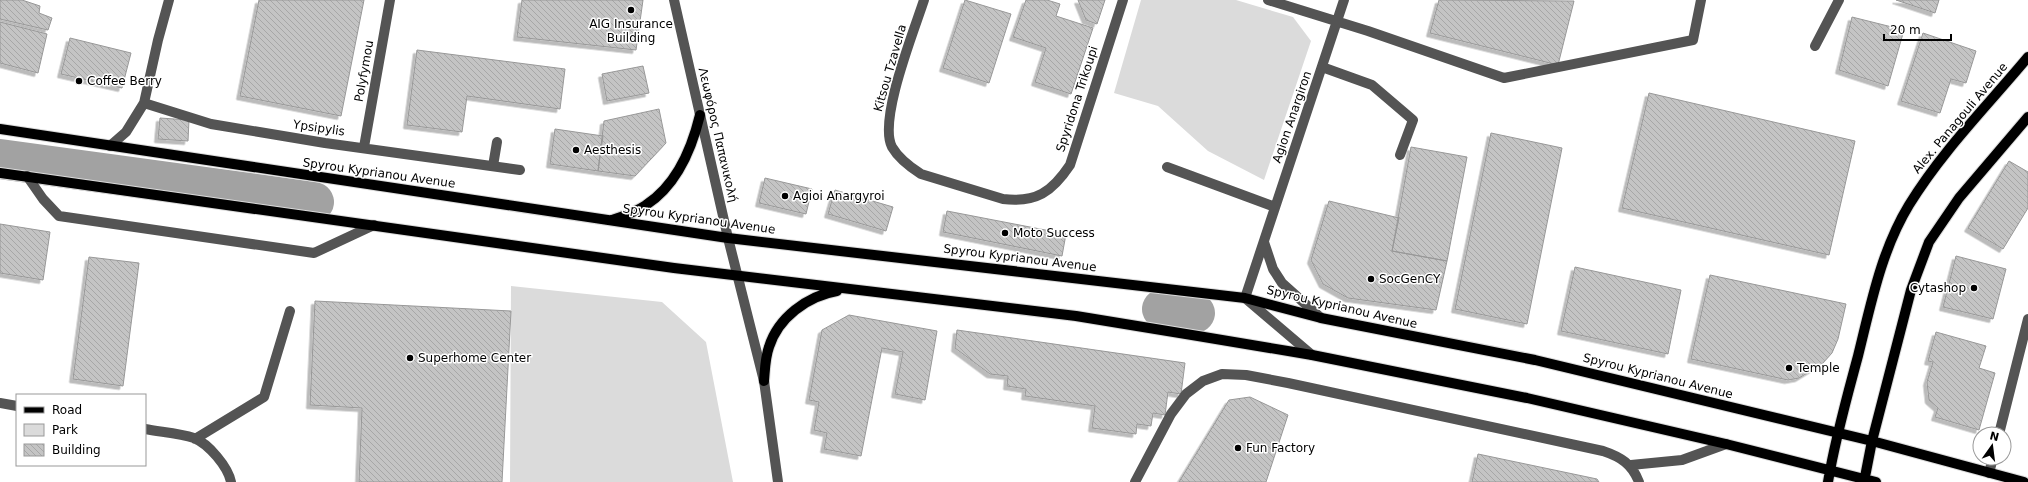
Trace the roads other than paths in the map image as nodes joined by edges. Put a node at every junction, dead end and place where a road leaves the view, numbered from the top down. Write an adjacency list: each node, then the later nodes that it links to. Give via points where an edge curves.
1 (169, 0): 14 (street)
2 (390, 0): 20 (street, Polyfymou)
3 (674, 0): 15 (street, Λεωφόρος Παπανικολή)
4 (924, 0): 27 (street, Kitsou Tzavella, via 890,105 888,132 892,146 909,167 921,174 1003,199 1026,200)
5 (1123, 0): 27 (street, Spyridona Trikoupi, via 1070,165 1062,178)
6 (1268, 0): 10 (street)
7 (1344, 0): 10 (street, Agion Anargiron)
8 (1701, 0): 10 (street, via 1693,40 1504,78)
9 (1839, 0): 11 (street)
10 (1337, 21): 13 (street, Agion Anargiron)
11 (1814, 46)
12 (2028, 57): 45 (main road, Alex. Panagouli Avenue, via 1938,163 1908,206 1895,230 1877,278)
13 (1322, 67): 21 (street, via 1372,85 1413,120); 28 (street, Agion Anargiron)
14 (144, 103): 19 (street, via 126,132); 20 (street, Ypsipylis, via 211,124)
15 (700, 115): 29 (main road, via 693,141 668,184 646,206); 31 (street, Λεωφόρος Παπανικολή)
16 (2028, 117): 47 (main road, via 1959,198 1929,242 1911,290)
17 (0, 129): 19 (main road, Spyrou Kyprianou Avenue)
18 (497, 142): 22 (street)
19 (110, 146): 29 (main road, Spyrou Kyprianou Avenue)
20 (364, 147): 22 (street, Ypsipylis)
21 (1400, 155)
22 (493, 166): 24 (street, Ypsipylis)
23 (1167, 167): 28 (street)
24 (520, 170)
25 (0, 173): 26 (main road)
26 (27, 176): 30 (main road); 30 (street, via 59,216 314,253)
27 (1040, 195)
28 (1275, 207): 32 (street, Agion Anargiron)
29 (610, 220): 31 (main road, Spyrou Kyprianou Avenue)
30 (374, 225): 33 (main road)
31 (728, 238): 33 (street, Λεωφόρος Παπανικολή); 35 (main road, Spyrou Kyprianou Avenue)
32 (1264, 242): 35 (street, Agion Anargiron); 37 (street, via 1273,269 1282,283)
33 (737, 276): 34 (main road); 40 (street, Λεωφόρος Παπανικολή)
34 (847, 290): 39 (main road, via 1076,316); 40 (main road, via 810,300 785,319 769,346)
35 (1245, 298): 37 (main road, Spyrou Kyprianou Avenue); 39 (street)
36 (290, 310): 46 (street, via 264,397)
37 (1320, 318): 45 (main road, Spyrou Kyprianou Avenue, via 1535,360)
38 (2028, 320): 43 (street)
39 (1312, 355): 48 (main road, via 1526,398)
40 (764, 381): 55 (street, Λεωφόρος Παπανικολή)
41 (0, 403): 42 (street)
42 (16, 406)
43 (2001, 426)
44 (146, 430): 46 (street)
45 (1838, 432): 47 (main road, Spyrou Kyprianou Avenue); 51 (main road, Alex. Panagouli Avenue)
46 (195, 439): 54 (street, via 215,455 229,472)
47 (1872, 441): 52 (main road, Spyrou Kyprianou Avenue); 53 (main road)
48 (1726, 444): 49 (street, via 1682,460); 51 (main road)
49 (1631, 465): 56 (street, via 1603,451 1288,383 1227,374 1203,380 1186,394 1171,414); 57 (street)
50 (1991, 466): 52 (street)
51 (1830, 471): 53 (main road); 58 (main road, Alex. Panagouli Avenue)
52 (1989, 473): 60 (main road, Spyrou Kyprianou Avenue)
53 (1864, 480): 59 (main road)
54 (231, 482)
55 (778, 482)
56 (1135, 482)
57 (1639, 482)
58 (1828, 482)
59 (1876, 482)
60 (2024, 482)

